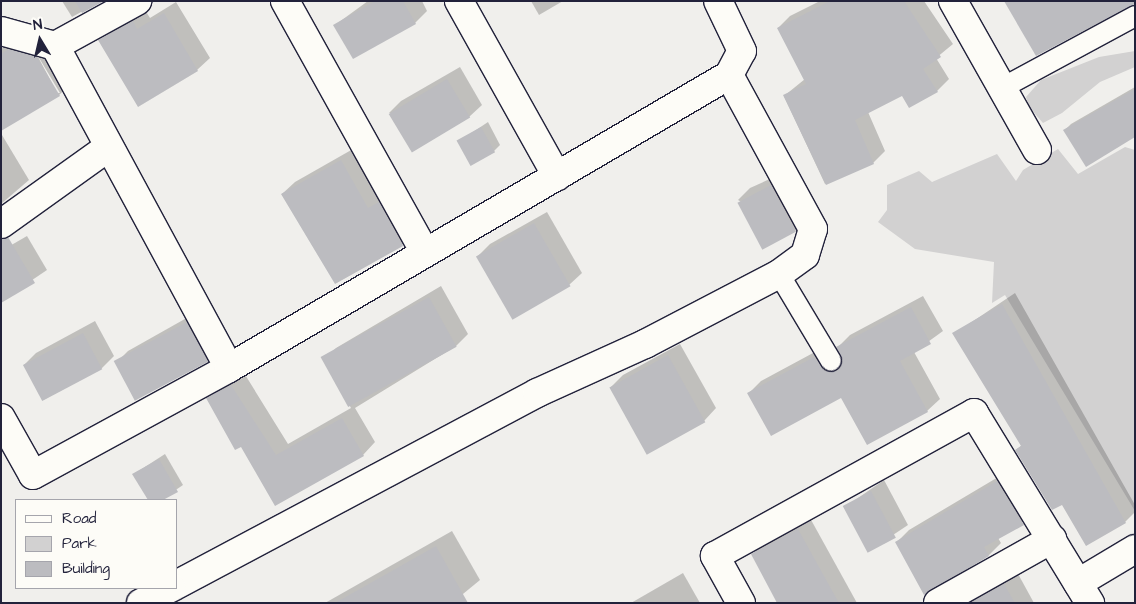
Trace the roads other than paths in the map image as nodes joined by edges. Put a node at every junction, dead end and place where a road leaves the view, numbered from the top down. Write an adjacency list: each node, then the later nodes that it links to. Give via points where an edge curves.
1 (137, 1): 8 (street)
2 (285, 1): 15 (street)
3 (459, 1): 13 (street)
4 (718, 1): 9 (street, via 742,51)
5 (953, 1): 10 (street)
6 (1135, 16): 10 (lane)
7 (1, 31): 8 (street)
8 (55, 46): 11 (street)
9 (729, 75): 13 (street); 16 (street, via 813,229 805,255)
10 (1002, 88): 12 (street)
11 (107, 148): 14 (street); 18 (street)
12 (1037, 150)
13 (557, 176): 15 (street)
14 (1, 224)
15 (425, 253): 18 (street)
16 (779, 274): 17 (lane); 22 (street, via 645,344 537,393)
17 (831, 360)
18 (229, 368): 19 (street, via 34,475)
19 (1, 418)
20 (1052, 539): 24 (street); 26 (street, via 974,413 715,556); 27 (street)
21 (1135, 550): 24 (street)
22 (178, 584)
23 (169, 589): 25 (street)
24 (1084, 593)
25 (141, 603)
26 (741, 603)
27 (938, 603)

